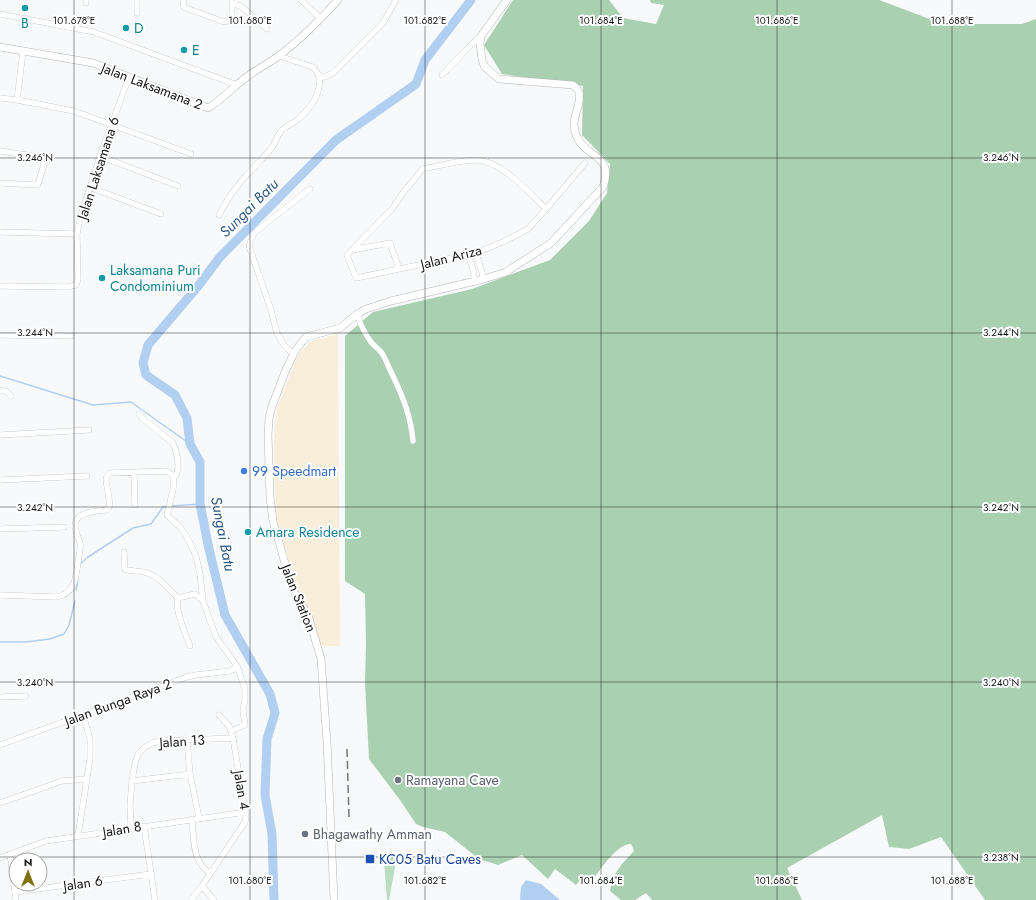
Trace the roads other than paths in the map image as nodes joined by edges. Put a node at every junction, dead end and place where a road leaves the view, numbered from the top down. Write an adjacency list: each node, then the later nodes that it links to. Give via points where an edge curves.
1 (137, 0): 8 (street)
2 (183, 0): 7 (street, via 184,7 224,22 232,16)
3 (301, 0): 10 (street)
4 (338, 0): 10 (street, Jalan Laksamana 2)
5 (396, 0): 18 (street, via 383,23 333,73)
6 (507, 0): 12 (street)
7 (232, 1): 11 (street)
8 (137, 13)
9 (0, 14): 19 (street, via 94,32)
10 (321, 19): 15 (street, Jalan Laksamana 2)
11 (267, 29)
12 (481, 36): 16 (street); 40 (street, Jalan Station, via 482,60 485,67 499,79 573,85 579,91 574,132 577,140 604,165 606,173 603,187 551,243 506,272)
13 (0, 47): 14 (street, Jalan Laksamana 2)
14 (23, 51): 17 (street, Jalan Laksamana 2, via 93,63); 21 (street)
15 (279, 56): 18 (street, via 313,68); 19 (street, Jalan Laksamana 2)
16 (442, 75)
17 (129, 77): 19 (street, Jalan Laksamana 2, via 208,108); 22 (street, Jalan Laksamana 6)
18 (320, 77): 33 (street, via 318,92 309,109 281,131 272,148 244,178)
19 (237, 85)
20 (0, 98): 21 (street)
21 (17, 100): 22 (street, via 74,111)
22 (112, 124): 24 (street); 25 (street, Jalan Laksamana 6)
23 (0, 151): 27 (street, via 46,158 37,185)
24 (190, 154)
25 (100, 156): 28 (street); 29 (street, Jalan Laksamana 6)
26 (585, 163): 31 (street, Jalan Ariza)
27 (0, 183)
28 (178, 186)
29 (90, 187): 32 (street); 35 (street, Jalan Laksamana 6)
30 (310, 189): 46 (street, via 260,228 253,235 249,246 277,333 284,345)
31 (546, 209): 36 (street, via 514,179 488,162 457,162 422,169 392,209); 37 (street, Jalan Ariza, via 528,229)
32 (161, 214)
33 (219, 215)
34 (0, 232): 35 (street)
35 (77, 234): 42 (street, Jalan Laksamana 6, via 76,285)
36 (352, 250): 39 (street, via 390,243); 39 (street, Jalan Ariza, via 347,255 356,278)
37 (476, 253): 38 (street, Jalan Ariza); 40 (street)
38 (468, 255): 39 (street, Jalan Ariza); 41 (street)
39 (399, 269)
40 (484, 279): 41 (street, Jalan Station)
41 (475, 282): 43 (street, Jalan Station, via 391,301)
42 (0, 286)
43 (357, 314): 46 (street, Jalan Station, via 340,328 306,337); 52 (street, via 371,342 382,354 401,393 411,424)
44 (0, 335): 45 (street)
45 (71, 336)
46 (294, 353): 94 (street, Jalan Station, via 268,419 270,497 273,521 286,567 295,594 308,615 321,659)
47 (0, 390): 48 (street)
48 (11, 396)
49 (139, 414): 55 (street, via 175,447 178,470)
50 (89, 430): 51 (street)
51 (0, 434)
52 (413, 441)
53 (134, 473): 55 (street, via 166,471); 57 (street); 61 (street, via 107,476 110,505 108,508 83,514 76,519 80,545 77,576 69,592 56,597)
54 (87, 476): 56 (street)
55 (174, 477): 63 (street, via 167,513 190,541 199,568)
56 (0, 480)
57 (135, 505)
58 (64, 527): 59 (street)
59 (0, 529)
60 (124, 552): 62 (street, via 127,571 141,571 156,576)
61 (0, 595)
62 (178, 598): 63 (street, via 195,594); 64 (street, via 178,610)
63 (203, 601): 65 (street, via 216,637)
64 (190, 646)
65 (237, 666): 68 (street, Jalan Bunga Raya 2, via 230,671 187,677); 70 (street, via 244,689 245,725)
66 (26, 696): 67 (street)
67 (0, 697)
68 (83, 715): 73 (street, Jalan Bunga Raya 2); 75 (street, via 90,739)
69 (219, 715): 70 (street, Jalan 4)
70 (231, 731): 71 (street, Jalan 4)
71 (233, 738): 72 (street, Jalan 13); 78 (street, Jalan 4)
72 (187, 741): 74 (street); 76 (street, Jalan 13, via 162,741 144,748 138,754)
73 (0, 745)
74 (190, 774): 76 (street); 79 (street)
75 (86, 779): 77 (street, via 62,781); 83 (street)
76 (132, 781): 82 (street, Jalan 13)
77 (0, 803)
78 (246, 812): 79 (street, Jalan 8); 85 (street, Jalan 4, via 245,822)
79 (199, 818): 80 (street, Jalan 8)
80 (192, 819): 81 (street, Jalan 8); 85 (street, via 198,861)
81 (144, 826): 82 (street, Jalan 8); 86 (street)
82 (131, 828): 83 (street, Jalan 8)
83 (78, 836): 84 (street, Jalan 8, via 46,841)
84 (16, 852)
85 (210, 873): 87 (street, Jalan 4)
86 (151, 874): 88 (street, Jalan 6); 91 (street)
87 (202, 886): 92 (street, Jalan 4); 93 (street)
88 (48, 888)
89 (15, 892): 90 (street)
90 (16, 900)
91 (155, 900)
92 (191, 900)
93 (214, 900)
94 (334, 900)

